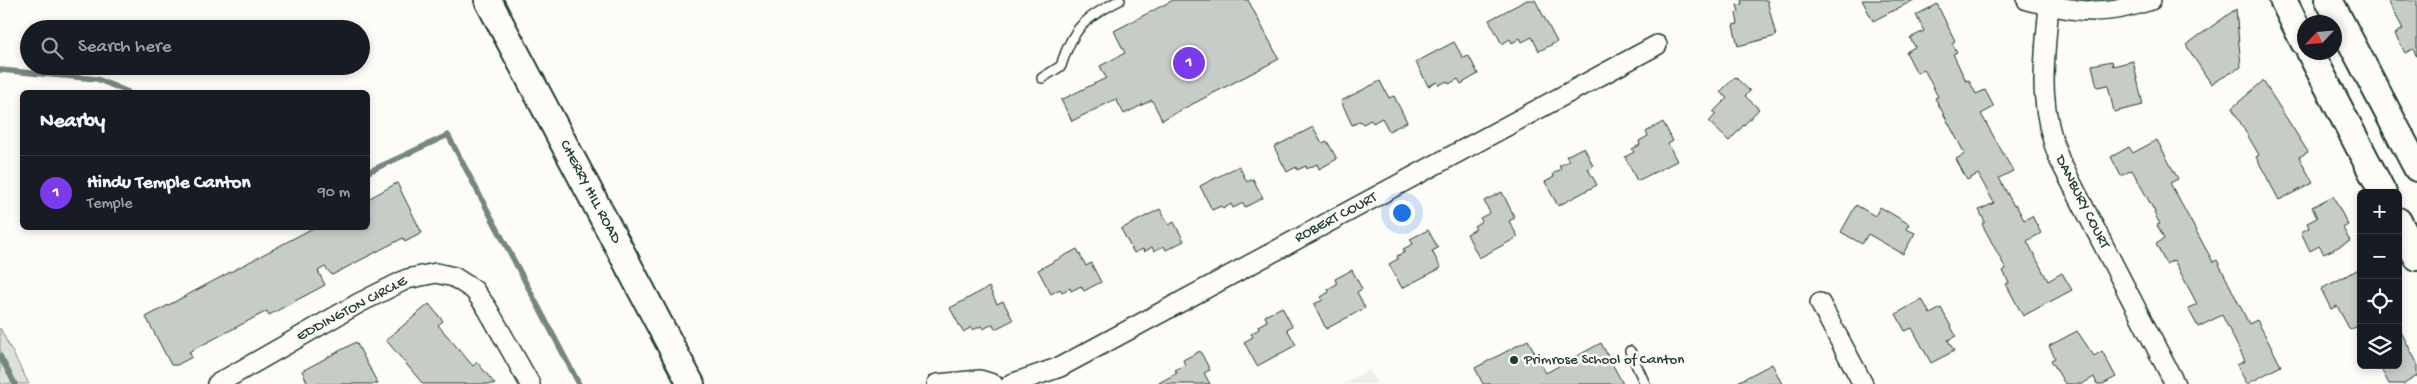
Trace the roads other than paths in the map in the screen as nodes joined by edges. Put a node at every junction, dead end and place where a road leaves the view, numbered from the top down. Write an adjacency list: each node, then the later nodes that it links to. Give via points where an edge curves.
1 (488, 0): 20 (main road, CHERRY HILL ROAD)
2 (1120, 0): 11 (lane, via 1082,23 1066,50 1062,66)
3 (2027, 0): 6 (street)
4 (2151, 0): 6 (street, via 2112,10 2078,12)
5 (2282, 0): 7 (main road)
6 (2049, 6): 26 (street, DANBURY COURT, via 2043,81 2053,142)
7 (2297, 28)
8 (2342, 28): 12 (main road)
9 (1657, 45): 23 (street, ROBERT COURT, via 1060,366)
10 (2314, 60): 13 (main road)
11 (1042, 78)
12 (2417, 168)
13 (2382, 189)
14 (2402, 229): 15 (main road)
15 (2417, 257)
16 (1820, 303): 25 (street)
17 (1630, 351): 24 (lane)
18 (217, 384): 19 (street, EDDINGTON CIRCLE, via 359,303 407,279 436,273 454,277 474,290)
19 (530, 384)
20 (691, 384)
21 (937, 384): 22 (street, via 980,380)
22 (992, 384)
23 (1011, 384)
24 (1645, 384)
25 (1863, 384)
26 (2175, 384)

